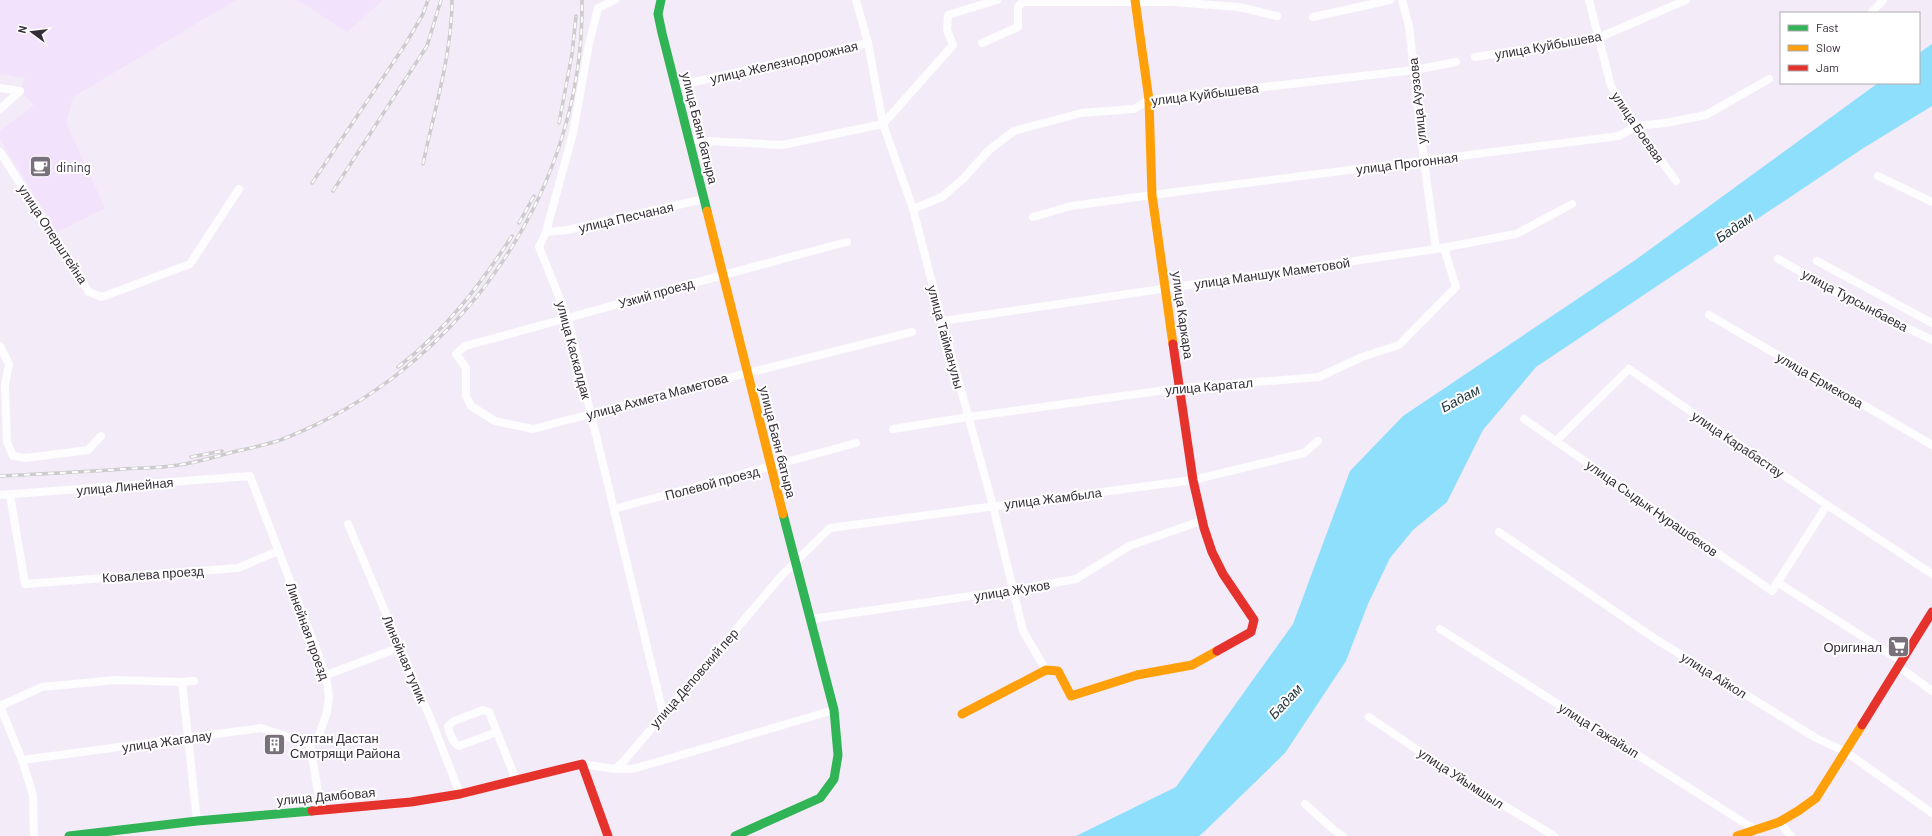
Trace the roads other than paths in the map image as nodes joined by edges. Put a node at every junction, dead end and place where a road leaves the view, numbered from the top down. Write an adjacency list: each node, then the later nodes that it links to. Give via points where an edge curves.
1 (614, 0): 39 (street, улица Каскалдак, via 598,8 573,132)
2 (661, 0): 21 (street, улица Баян батыра, via 658,14)
3 (856, 0): 15 (street, улица Тайманулы)
4 (997, 0): 25 (street, via 948,15 947,30 953,45)
5 (1390, 0): 13 (street)
6 (1402, 0): 19 (street, улица Ауэзова, via 1409,26)
7 (1590, 0): 14 (street, улица Боевая)
8 (1686, 0): 14 (street, улица Куйбышева)
9 (1883, 0): 11 (street)
10 (1136, 1): 12 (street, via 1239,7); 16 (street, via 1023,2 1018,7 1018,27); 23 (street, улица Каркара)
11 (1872, 12)
12 (1277, 16)
13 (1313, 17)
14 (1598, 38): 17 (street, улица Куйбышева); 26 (street, улица Боевая, via 1611,86)
15 (868, 42): 21 (street, улица Железнодорожная); 25 (street, улица Тайманулы)
16 (982, 43)
17 (1475, 57)
18 (1456, 62): 19 (street, улица Куйбышева)
19 (1414, 70): 23 (street, улица Куйбышева); 29 (street, улица Ауэзова)
20 (1768, 79): 26 (street, улица Прогонная, via 1706,115)
21 (676, 86): 27 (street, улица Баян батыра)
22 (0, 88): 24 (street, via 20,91)
23 (1149, 100): 33 (street, улица Каркара); 37 (street, улица Куйбышева, via 1134,109 1081,113 1014,131 989,150 964,178 942,197)
24 (0, 109)
25 (883, 124): 27 (street, via 782,145); 37 (street, улица Тайманулы)
26 (1636, 126): 29 (street, улица Прогонная, via 1619,136); 31 (street, улица Боевая)
27 (690, 140): 34 (street, улица Баян батыра)
28 (0, 152): 32 (street, улица Оперштейна, via 89,292 102,297 190,264)
29 (1424, 161): 33 (street, улица Прогонная); 41 (street, улица Ауэзова)
30 (1878, 176): 35 (street)
31 (1676, 181)
32 (239, 189)
33 (1152, 194): 38 (street, улица Прогонная, via 1071,206); 45 (street, улица Каркара)
34 (704, 199): 39 (street, улица Песчаная, via 567,230); 44 (street, улица Баян батыра)
35 (1932, 202)
36 (1572, 204): 41 (street, улица Маншук Маметовой, via 1516,234)
37 (913, 209): 48 (street, улица Тайманулы)
38 (1034, 217)
39 (546, 232): 47 (street, улица Каскалдак, via 539,247)
40 (847, 242): 44 (street, Узкий проезд)
41 (1440, 249): 45 (street, улица Маншук Маметовой); 55 (street, улица Каратал, via 1456,287 1399,345 1362,357 1319,377)
42 (1778, 259): 51 (street, улица Турсынбаева, via 1855,303)
43 (1817, 261): 49 (street, улица Турсынбаева)
44 (724, 274): 47 (street, Узкий проезд); 54 (street, улица Баян батыра)
45 (1166, 289): 48 (street, улица Маншук Маметовой); 55 (street, улица Каркара)
46 (1709, 315): 64 (street, улица Ермекова)
47 (568, 318): 53 (street, Узкий проезд); 56 (street, улица Каскалдак)
48 (942, 321): 57 (street, улица Тайманулы)
49 (1932, 323)
50 (912, 332): 54 (street, улица Ахмета Маметова)
51 (1932, 340)
52 (0, 346): 60 (street, via 9,364 5,385 7,442 13,456 26,458 88,450)
53 (465, 346): 56 (street, улица Ахмета Маметова, via 456,354 466,368 466,396 471,406 495,421 533,429)
54 (747, 373): 56 (street, улица Ахмета Маметова); 65 (street, улица Баян батыра)
55 (1181, 388): 57 (street, улица Каратал); 67 (street, улица Каркара)
56 (591, 414): 72 (street, улица Каскалдак)
57 (968, 416): 59 (street, улица Каратал); 71 (street, улица Тайманулы)
58 (1524, 419): 62 (street, улица Сыдык Нурашбеков)
59 (893, 429)
60 (101, 436)
61 (1318, 441): 67 (street, улица Жамбыла, via 1304,453)
62 (1556, 441): 70 (street, улица Карабастау, via 1629,369); 79 (street, улица Сыдык Нурашбеков, via 1772,591)
63 (856, 443): 65 (street, Полевой проезд)
64 (1932, 445)
65 (772, 466): 72 (street, Полевой проезд); 77 (street, улица Баян батыра)
66 (250, 476): 69 (street, улица Линейная); 76 (street, Линейная проезд)
67 (1193, 480): 71 (street, улица Жамбыла); 73 (street, улица Каркара)
68 (0, 495): 69 (street, улица Линейная)
69 (10, 495): 76 (street, Ковалева проезд, via 24,584 238,568)
70 (1827, 505): 78 (street, улица Карабастау); 79 (street)
71 (993, 506): 77 (street, улица Жамбыла, via 830,528); 80 (street, улица Тайманулы)
72 (614, 509): 93 (street, улица Каскалдак)
73 (1201, 521): 80 (street, улица Жуков, via 1130,546 1076,578); 86 (street, улица Каркара, via 1223,573 1254,620 1252,632 1192,665 1137,676 1070,696 1058,671)
74 (348, 524): 84 (street, Линейная тупик)
75 (1498, 532): 99 (street, улица Айкол, via 1656,640 1816,738)
76 (278, 551): 87 (street, Линейная проезд)
77 (795, 562): 82 (street, улица Баян батыра); 93 (street, улица Деповский пер)
78 (1932, 574)
79 (1777, 582): 85 (street)
80 (1013, 590): 82 (street, улица Жуков); 86 (street, улица Тайманулы, via 1023,631)
81 (1932, 612): 85 (street)
82 (811, 619): 92 (street, улица Баян батыра)
83 (1440, 629): 110 (street, улица Гажайып)
84 (401, 647): 87 (street); 104 (street, Линейная тупик)
85 (1899, 663): 90 (street); 99 (street)
86 (1046, 670): 94 (street)
87 (326, 675): 98 (street, Линейная проезд, via 329,698 327,712 318,738)
88 (194, 681): 89 (street)
89 (182, 682): 91 (street, via 116,680 42,687); 97 (street)
90 (1932, 691)
91 (0, 706): 100 (street)
92 (834, 710): 102 (street, via 632,769); 114 (street, улица Баян батыра, via 838,755 834,779 820,798)
93 (663, 713): 102 (street, улица Деповский пер, via 623,762)
94 (962, 714)
95 (1369, 717): 116 (street, улица Уйымшыл, via 1456,776)
96 (497, 732): 96 (street, via 489,712 483,710 454,721 448,726 456,745 459,746); 103 (street)
97 (188, 738): 98 (street, улица Жагалау, via 261,728); 100 (street, улица Жагалау); 108 (street)
98 (310, 744): 106 (street)
99 (1846, 752): 107 (street, улица Айкол); 109 (street, via 1816,798 1800,812)
100 (22, 760): 111 (street, via 33,795)
101 (582, 764): 102 (street); 103 (street, улица Дамбовая); 113 (street)
102 (614, 769)
103 (516, 780): 104 (street, улица Дамбовая)
104 (460, 794): 106 (street, улица Дамбовая, via 411,802)
105 (1304, 804): 115 (street)
106 (321, 810): 108 (street, улица Дамбовая)
107 (1932, 813)
108 (197, 821): 112 (street, улица Дамбовая)
109 (1779, 822): 110 (street); 118 (street)
110 (1757, 831): 117 (street)
111 (34, 836)
112 (69, 836)
113 (608, 836)
114 (735, 836)
115 (1343, 836)
116 (1554, 836)
117 (1737, 836)
118 (1791, 836)

